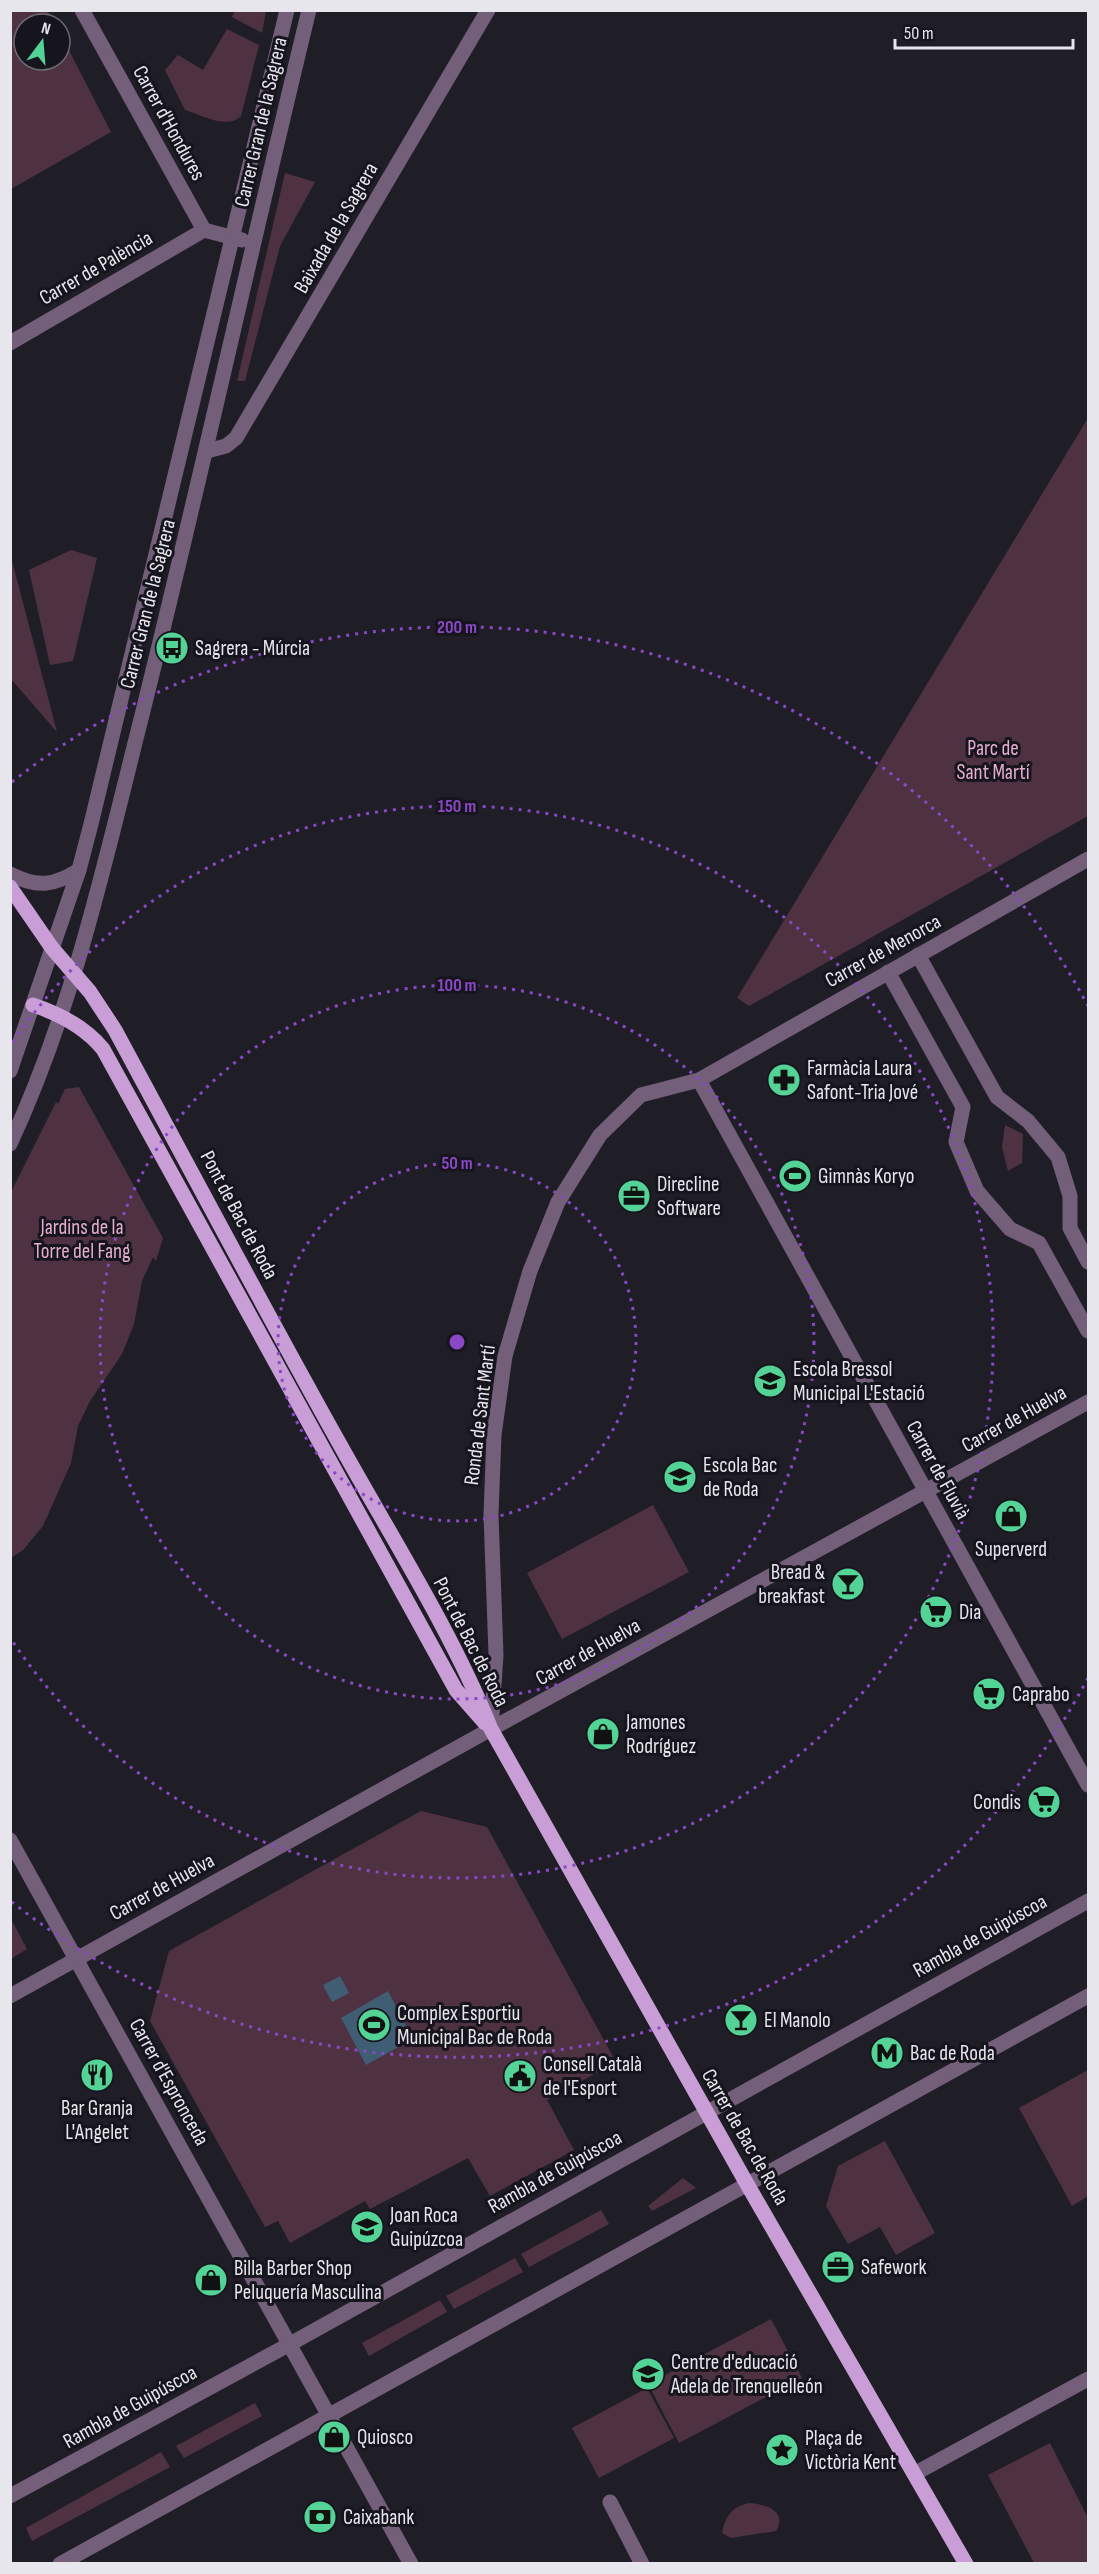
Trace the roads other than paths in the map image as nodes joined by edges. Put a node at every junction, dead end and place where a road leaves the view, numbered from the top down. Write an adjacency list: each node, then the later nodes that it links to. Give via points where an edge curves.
1 (82, 10): 5 (street, Carrer d'Hondures)
2 (287, 10): 6 (street, Carrer Gran de la Sagrera)
3 (309, 10): 7 (street, Carrer Gran de la Sagrera)
4 (488, 10): 9 (street, Baixada de la Sagrera, via 241,430 226,446)
5 (204, 230): 6 (street); 8 (street, Carrer de Palència)
6 (233, 237): 7 (street); 11 (street, Carrer Gran de la Sagrera)
7 (255, 243): 9 (street, Carrer Gran de la Sagrera)
8 (10, 343)
9 (207, 451): 17 (street, Carrer Gran de la Sagrera, via 100,886)
10 (1089, 859): 15 (street, Carrer de Menorca)
11 (78, 870): 12 (street, via 62,881 43,885); 14 (street, Carrer Gran de la Sagrera)
12 (10, 874)
13 (10, 887): 14 (main road, Pont de Bac de Roda)
14 (52, 948): 17 (main road, Pont de Bac de Roda); 18 (street, Carrer Gran de la Sagrera)
15 (918, 955): 16 (street, Carrer de Menorca); 23 (street, via 996,1097 1028,1121 1058,1157 1070,1196 1070,1228)
16 (888, 972): 21 (street, Carrer de Menorca); 24 (street, via 963,1107 956,1142 977,1191 1010,1229 1039,1243)
17 (74, 973): 19 (street, Carrer Gran de la Sagrera); 27 (main road, Pont de Bac de Roda, via 109,1020 449,1640)
18 (33, 1005): 19 (main road, Pont de Bac de Roda); 20 (street, Carrer Gran de la Sagrera)
19 (60, 1014): 22 (street, Carrer Gran de la Sagrera, via 34,1091); 27 (main road, Pont de Bac de Roda, via 103,1048 436,1655 456,1690)
20 (10, 1071)
21 (699, 1080): 26 (street, Carrer de Fluvià); 27 (street, Ronda de Sant Martí, via 641,1095 600,1135 558,1202 530,1271 505,1356 494,1435 490,1515 496,1655)
22 (10, 1144)
23 (1089, 1262)
24 (1089, 1331)
25 (1089, 1402): 26 (street, Carrer de Huelva)
26 (926, 1491): 27 (street, Carrer de Huelva); 28 (street, Carrer de Fluvià)
27 (491, 1729): 31 (street, Carrer de Huelva); 34 (main road, Carrer de Bac de Roda)
28 (1089, 1785)
29 (10, 1840): 31 (street, Carrer d'Espronceda)
30 (1089, 1901): 34 (street, Rambla de Guipúscoa)
31 (77, 1958): 32 (street, Carrer de Huelva); 36 (street, Carrer d'Espronceda)
32 (10, 1996)
33 (1089, 1996): 35 (street)
34 (706, 2112): 35 (main road, Carrer de Bac de Roda); 36 (street, Rambla de Guipúscoa)
35 (747, 2184): 38 (street); 39 (main road, Carrer de Bac de Roda)
36 (290, 2344): 38 (street, Carrer d'Espronceda); 40 (street, Rambla de Guipúscoa)
37 (1089, 2379): 39 (street)
38 (328, 2413): 43 (street); 44 (street)
39 (914, 2474): 42 (main road, Carrer de Bac de Roda)
40 (10, 2496)
41 (610, 2502): 45 (street)
42 (960, 2561)
43 (60, 2564)
44 (411, 2564)
45 (642, 2564)

